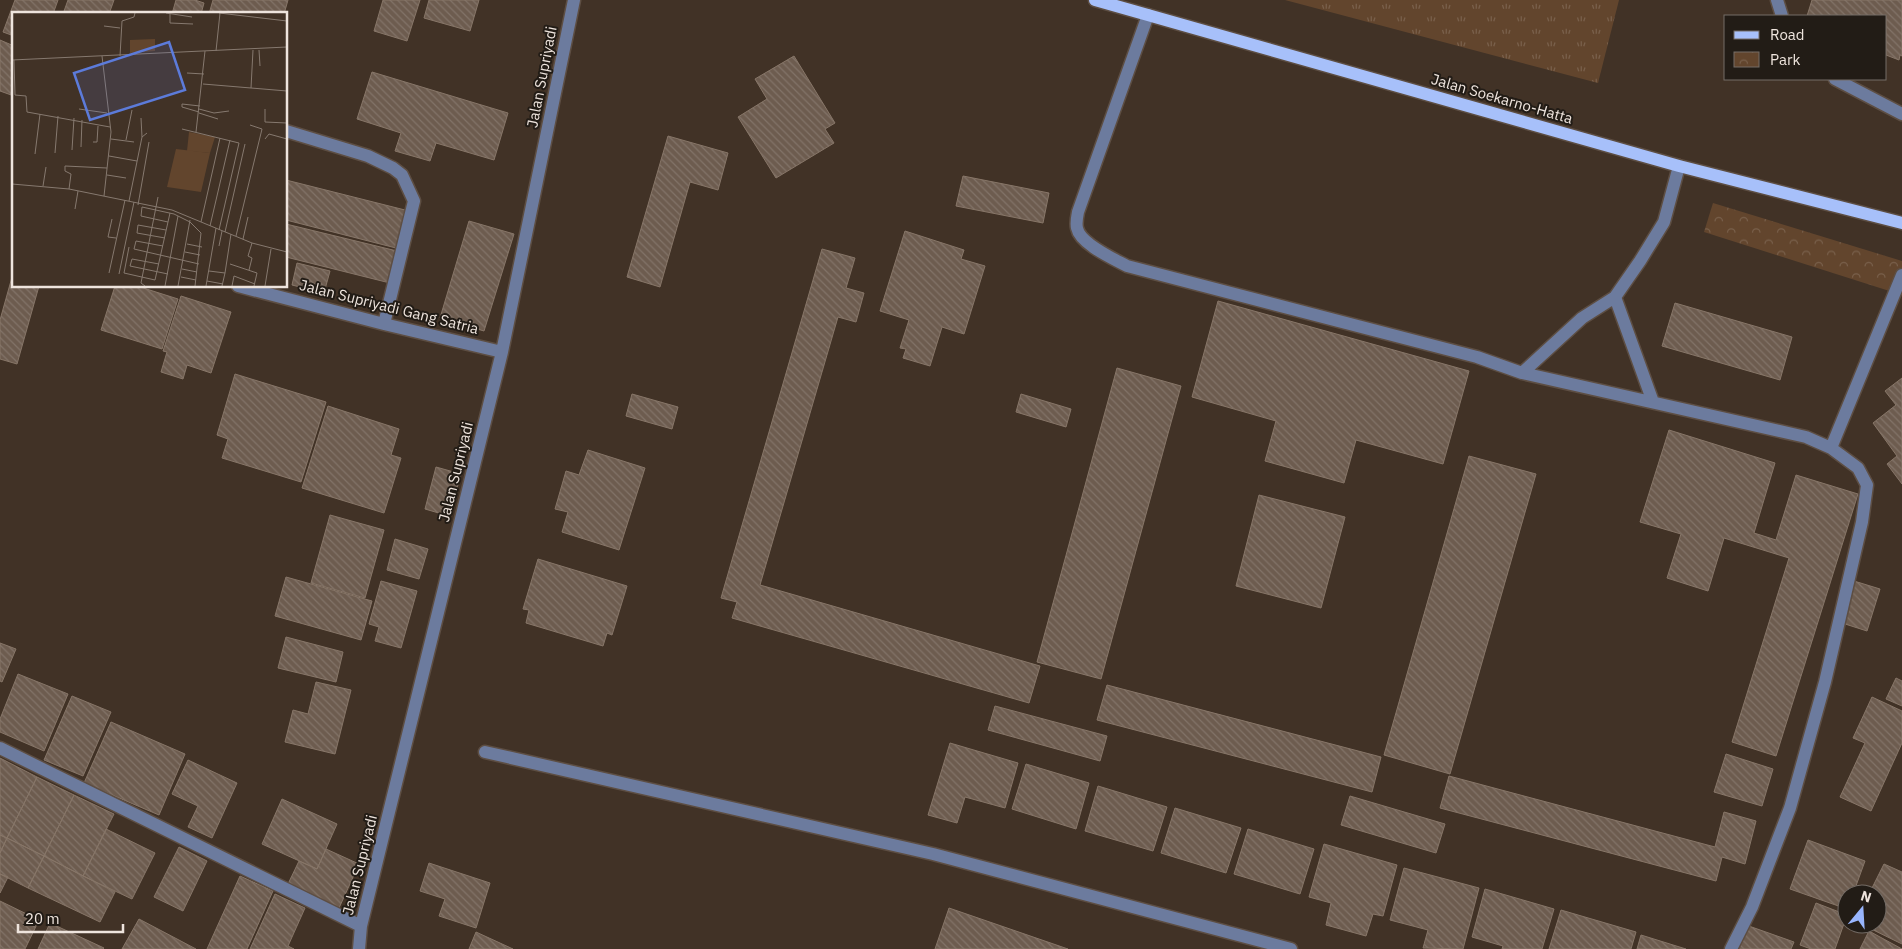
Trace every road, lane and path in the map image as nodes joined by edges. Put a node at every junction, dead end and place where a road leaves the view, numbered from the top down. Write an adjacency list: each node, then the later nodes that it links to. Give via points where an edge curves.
1 (574, 0): 15 (street, Jalan Supriyadi)
2 (1777, 0): 5 (street)
3 (1102, 1): 4 (main road, Jalan Soekarno-Hatta)
4 (1148, 15): 9 (main road, Jalan Soekarno-Hatta); 16 (street, via 1078,212 1077,230 1083,238 1094,248 1127,266 1477,357)
5 (1782, 15)
6 (1837, 80): 7 (street)
7 (1902, 114)
8 (288, 132): 14 (street, via 368,156 402,175 414,201)
9 (1679, 166): 10 (main road, Jalan Soekarno-Hatta); 13 (street, via 1664,222)
10 (1902, 223)
11 (1902, 275): 18 (street)
12 (246, 288): 14 (street, Jalan Supriyadi Gang Satria)
13 (1615, 297): 16 (street, via 1582,318); 17 (street)
14 (384, 324): 15 (street, Jalan Supriyadi Gang Satria)
15 (502, 352): 21 (street, Jalan Supriyadi)
16 (1522, 373): 17 (street)
17 (1653, 402): 18 (street, via 1806,437)
18 (1831, 448): 24 (street, via 1858,468 1867,485 1862,522 1825,682 1790,808 1752,907)
19 (0, 748): 21 (street)
20 (485, 752): 23 (street, via 933,854)
21 (361, 926): 22 (street, Jalan Supriyadi)
22 (359, 949)
23 (1291, 949)
24 (1731, 949)

